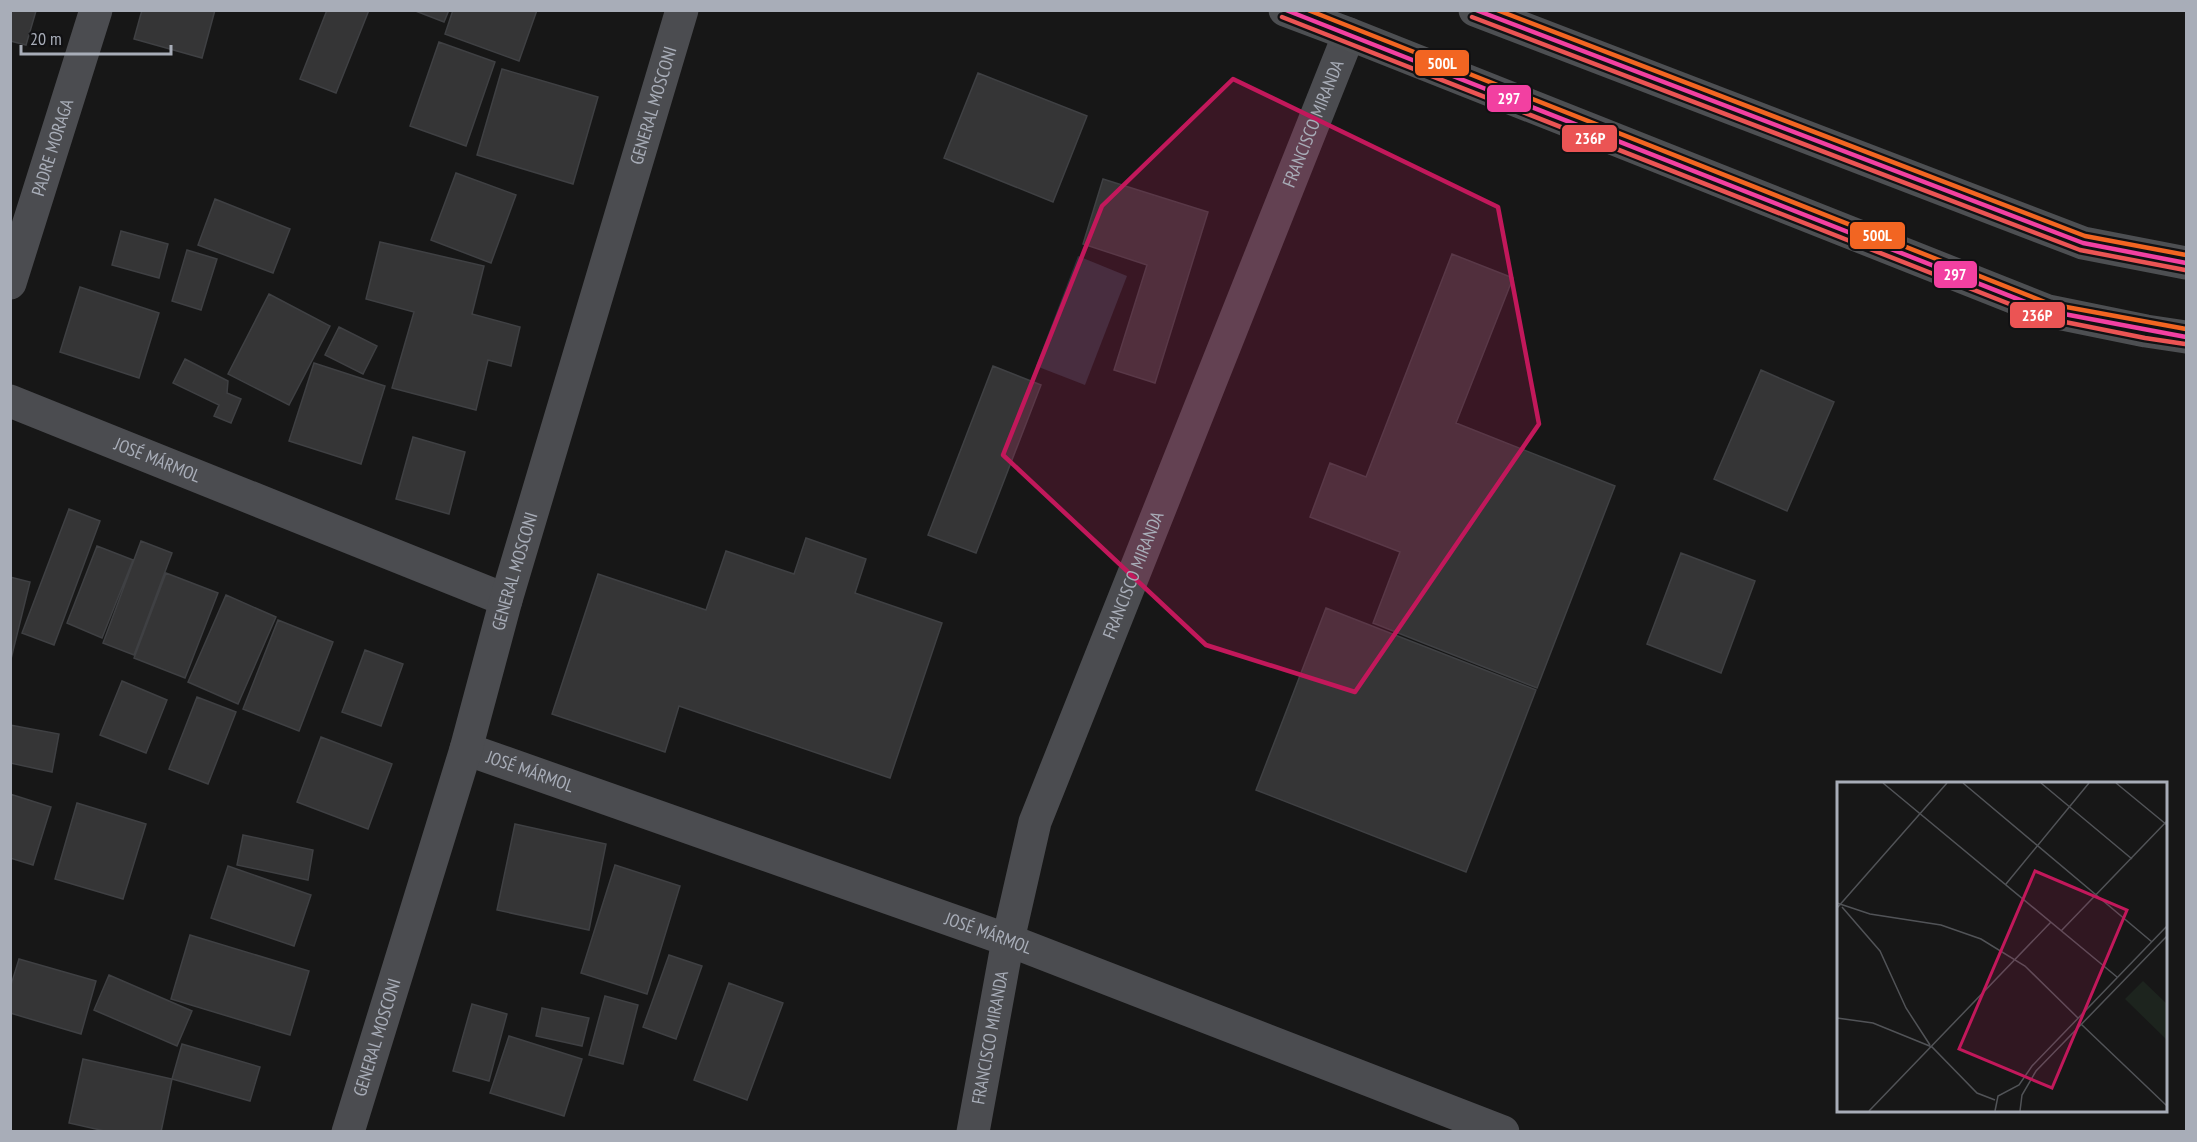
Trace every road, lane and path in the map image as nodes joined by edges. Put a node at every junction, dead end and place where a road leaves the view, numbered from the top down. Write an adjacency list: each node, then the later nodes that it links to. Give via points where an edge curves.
1 (96, 10): 7 (street, PADRE MORAGA)
2 (682, 10): 10 (street, GENERAL MOSCONI)
3 (1285, 10): 5 (main road)
4 (1475, 10): 6 (main road, via 2083,243)
5 (1349, 34): 8 (main road, via 2048,311); 12 (street, FRANCISCO MIRANDA, via 1035,822)
6 (2187, 263)
7 (10, 282)
8 (2187, 337)
9 (10, 401): 10 (street, JOSÉ MÁRMOL)
10 (506, 600): 11 (street, GENERAL MOSCONI)
11 (466, 749): 12 (street, JOSÉ MÁRMOL); 13 (street, GENERAL MOSCONI)
12 (1008, 940): 14 (street, FRANCISCO MIRANDA); 15 (street, JOSÉ MÁRMOL)
13 (348, 1131)
14 (973, 1131)
15 (1503, 1131)

